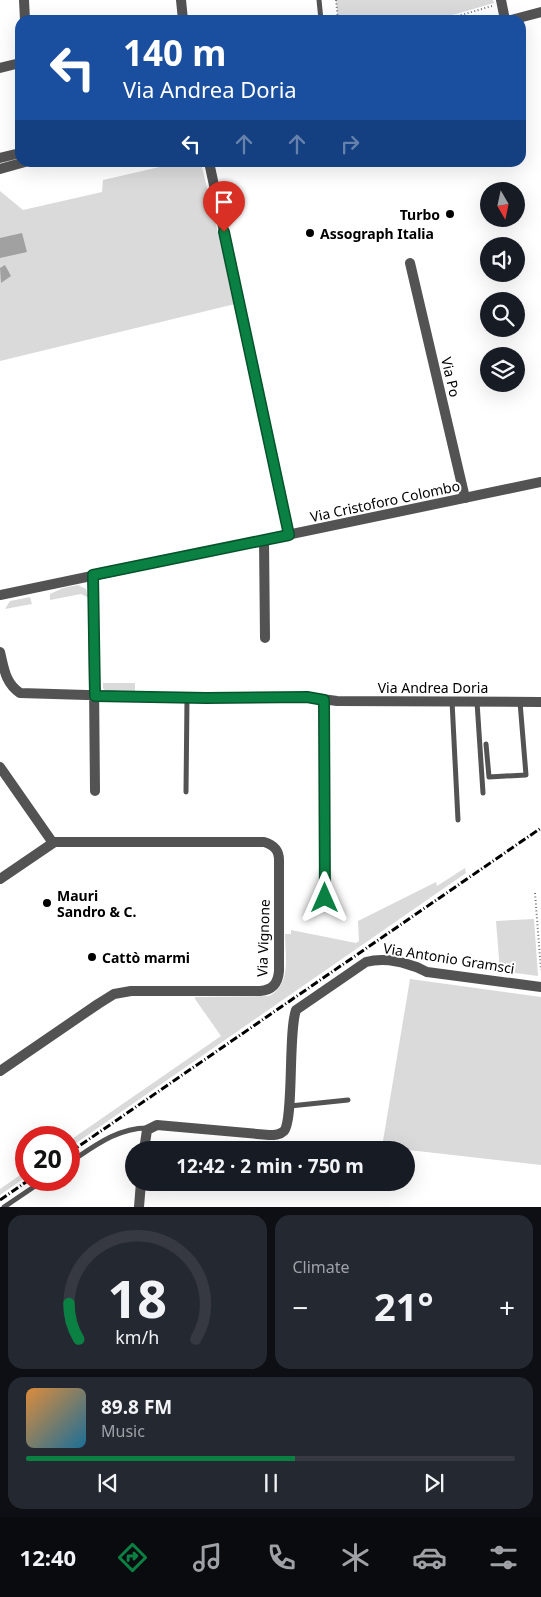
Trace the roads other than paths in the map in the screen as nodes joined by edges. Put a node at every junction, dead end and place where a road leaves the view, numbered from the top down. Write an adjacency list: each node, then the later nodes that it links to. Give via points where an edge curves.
1 (24, 0): 6 (street)
2 (181, 0): 7 (street)
3 (319, 0): 8 (lane)
4 (499, 2): 9 (street)
5 (541, 12): 10 (street)
6 (26, 15)
7 (182, 15)
8 (320, 15)
9 (503, 15)
10 (526, 16)
11 (15, 64): 12 (street)
12 (0, 68)
13 (15, 154): 14 (street)
14 (0, 158)
15 (15, 165): 17 (street)
16 (210, 167): 21 (street)
17 (0, 169)
18 (410, 263): 20 (street, Via Po)
19 (541, 482): 20 (street, Via Cristoforo Colombo)
20 (465, 498): 21 (street, Via Cristoforo Colombo)
21 (289, 535): 22 (street, Via Cristoforo Colombo)
22 (264, 540): 23 (street, Via Cristoforo Colombo); 25 (street)
23 (93, 575): 24 (street, Via Cristoforo Colombo); 27 (street)
24 (0, 593)
25 (265, 638)
26 (0, 652): 27 (street, Via Andrea Doria, via 8,681 20,693)
27 (95, 696): 28 (street, Via Andrea Doria); 36 (street)
28 (187, 698): 29 (street, Via Andrea Doria, via 307,697); 37 (lane)
29 (324, 700): 30 (street, Via Andrea Doria); 42 (lane)
30 (452, 701): 31 (street, Via Andrea Doria); 39 (lane)
31 (477, 702): 32 (street, Via Andrea Doria); 38 (lane)
32 (520, 702): 33 (street, Via Andrea Doria); 34 (lane, via 526,775 489,777)
33 (541, 702)
34 (486, 744)
35 (0, 767): 40 (street)
36 (95, 791)
37 (186, 792)
38 (483, 793)
39 (458, 820)
40 (53, 843): 41 (street); 44 (street, Via Vignone, via 270,844 278,851 279,860 278,980 265,990 118,993 86,1011)
41 (0, 879)
42 (325, 898)
43 (541, 986): 46 (street, Via Antonio Gramsci, via 427,972 387,960 366,962 296,1010)
44 (0, 1071)
45 (348, 1100): 46 (lane)
46 (289, 1106): 47 (street, Via Antonio Gramsci, via 286,1128 279,1134 160,1126)
47 (149, 1128): 48 (street); 49 (lane, via 131,1129 115,1135)
48 (145, 1141)
49 (80, 1156)
50 (28, 1191): 52 (lane)
51 (140, 1191): 53 (street)
52 (4, 1207)
53 (139, 1207)

